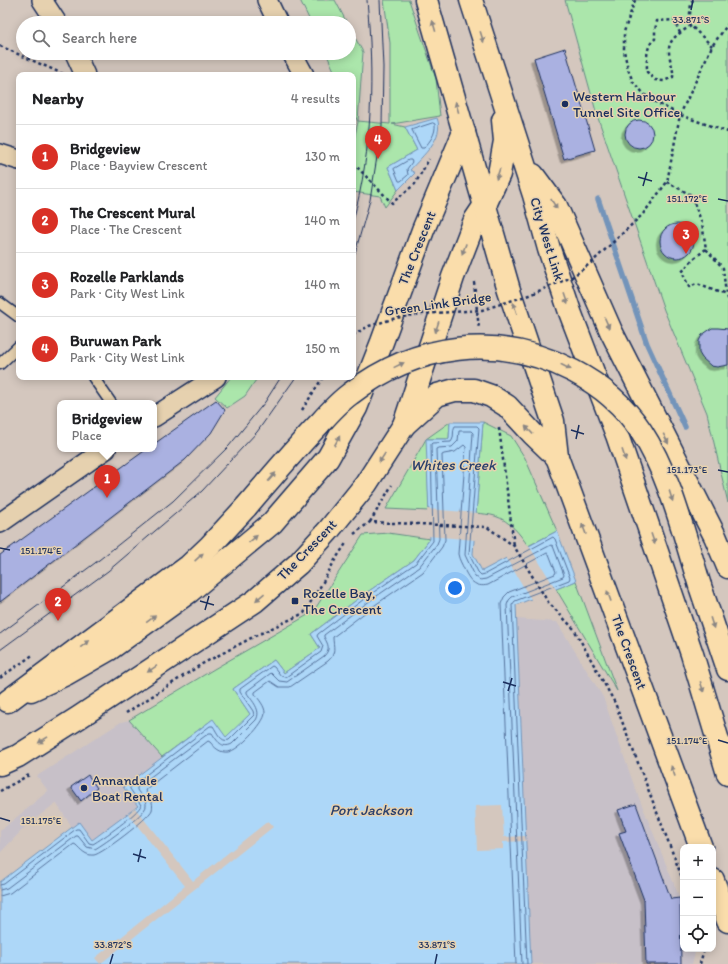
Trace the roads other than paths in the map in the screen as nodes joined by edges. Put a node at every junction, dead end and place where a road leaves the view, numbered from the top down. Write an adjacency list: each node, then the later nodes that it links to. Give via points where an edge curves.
1 (42, 0): 6 (street)
2 (54, 0): 7 (street)
3 (266, 0): 8 (street)
4 (426, 0): 14 (main road, one-way to 4)
5 (471, 0): 13 (main road, City West Link, one-way to 13)
6 (52, 16)
7 (60, 16)
8 (274, 16)
9 (78, 60): 11 (street)
10 (296, 60): 12 (street)
11 (84, 72)
12 (302, 72)
13 (500, 93): 17 (main road, City West Link); 18 (main road, The Crescent, one-way to 18, via 505,141 499,174)
14 (464, 132): 18 (main road); 33 (main road, The Crescent, one-way to 14, via 66,674 108,650 190,591 272,523 328,458 356,408 423,230)
15 (0, 154): 16 (street)
16 (16, 159)
17 (523, 161): 31 (main road, one-way to 31, via 556,206 611,331 715,536); 35 (main road, City West Link, one-way to 35, via 570,312 631,475 692,654)
18 (480, 213): 27 (main road, The Crescent, one-way to 27, via 454,277); 29 (main road, one-way to 18, via 553,421)
19 (0, 303): 20 (lane)
20 (16, 315)
21 (16, 349): 22 (lane)
22 (0, 364)
23 (95, 380): 25 (lane)
24 (211, 380): 26 (street)
25 (109, 400)
26 (157, 415)
27 (404, 425): 29 (main road, one-way to 27, via 507,406 491,396 474,390 455,390 437,395); 34 (main road, The Crescent, one-way to 34, via 366,484 328,531 298,564 255,601 78,718 18,756)
28 (102, 452): 30 (street)
29 (557, 457): 36 (main road, The Crescent, one-way to 29)
30 (0, 524)
31 (728, 567)
32 (728, 669): 33 (main road, one-way to 32, bridge, via 189,566 348,394 372,378 406,361 449,350 472,348 514,350 557,363 587,378 607,393 619,403 640,429 666,478)
33 (4, 703)
34 (0, 764)
35 (728, 774)
36 (700, 844)
37 (716, 888): 38 (main road)
38 (728, 921)

